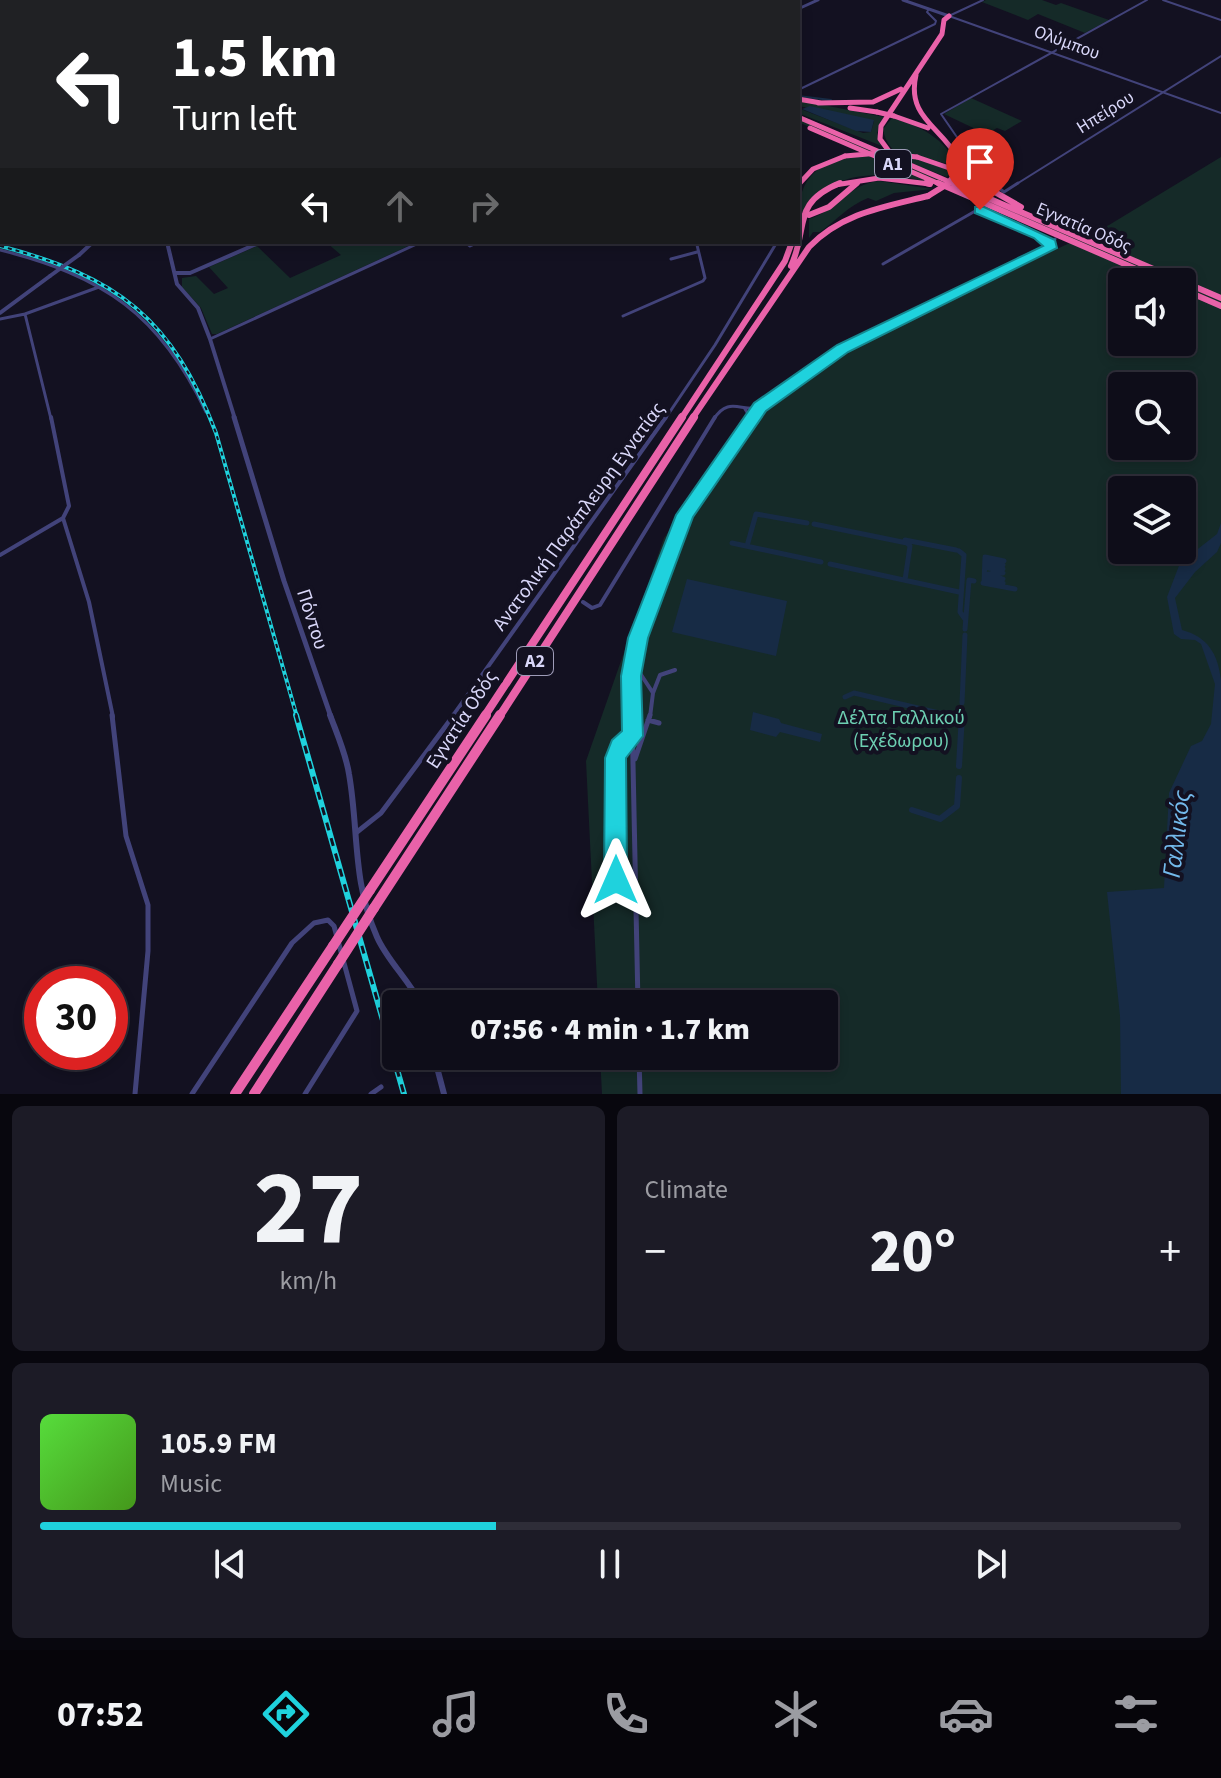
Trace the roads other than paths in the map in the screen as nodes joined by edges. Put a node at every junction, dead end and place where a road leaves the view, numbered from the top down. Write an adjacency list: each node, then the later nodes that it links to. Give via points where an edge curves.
1 (903, 0): 5 (street)
2 (983, 0): 7 (street)
3 (1147, 0): 10 (street)
4 (1163, 0): 9 (street)
5 (928, 11): 6 (street); 13 (street, via 936,23)
6 (936, 12): 7 (street, Ολύμπου); 8 (highway)
7 (949, 16): 8 (highway); 10 (street, Ολύμπου); 12 (highway)
8 (941, 20): 16 (highway, via 938,33 894,95 865,104)
9 (1221, 20)
10 (1053, 51): 14 (street, Ολύμπου); 14 (street, Ηπείρου, via 941,116 983,175 1004,192)
11 (1221, 56): 14 (street, Ηπείρου)
12 (917, 71): 20 (highway, via 913,103); 21 (highway, via 879,133 887,150)
13 (800, 89)
14 (1164, 92): 17 (street, Ολύμπου)
15 (800, 99): 16 (highway)
16 (818, 103): 20 (highway, bridge, via 894,116)
17 (1221, 113)
18 (800, 121): 21 (highway, Α1)
19 (800, 121): 24 (highway, Α1)
20 (942, 136): 40 (highway, bridge, via 959,160 951,182 928,196 841,221 818,237)
21 (917, 167): 26 (highway, Α1)
22 (878, 178): 24 (highway, Α2, via 931,185); 25 (highway, via 856,183 829,207); 40 (highway, Α2, via 840,184 812,201 802,218 800,244)
23 (800, 183): 26 (highway, bridge, via 813,169 845,156 917,157 958,171)
24 (988, 205): 38 (highway, Εγνατία Οδός / Α1)
25 (809, 215)
26 (1057, 228): 42 (highway, Εγνατία Οδός / Α1)
27 (91, 244): 44 (street, bridge)
28 (168, 244): 39 (street, Πόντου)
29 (256, 244): 39 (street, via 190,273)
30 (417, 244): 48 (street)
31 (699, 244): 35 (street)
32 (776, 244): 55 (street, Ανατολική Παράπλευρη Εγνατίας, via 715,345)
33 (791, 244): 74 (highway, Εγνατία Οδός / Α2, bridge, via 785,261)
34 (0, 250): 41 (street, via 39,260)
35 (697, 252): 36 (street); 46 (street, via 703,281)
36 (671, 259)
37 (883, 264): 49 (street, via 977,210 1053,241 1043,254 843,349)
38 (1134, 268)
39 (175, 273): 48 (street, Πόντου)
40 (788, 275): 75 (highway, Εγνατία Οδός / Α2, bridge)
41 (99, 287): 45 (street); 51 (street, via 138,312 179,356)
42 (1214, 298): 43 (highway, Εγνατία Οδός / Α1)
43 (1221, 306)
44 (0, 313)
45 (25, 314): 47 (street); 53 (street, via 69,496)
46 (623, 316)
47 (0, 319)
48 (210, 339): 65 (street, Πόντου, via 349,770)
49 (760, 407): 50 (street); 52 (street)
50 (745, 409): 52 (street); 57 (street, via 728,405 715,414 600,605 592,608)
51 (206, 412)
52 (752, 419): 58 (street, via 685,515)
53 (63, 518): 54 (street); 72 (street, via 89,602 115,727 126,836 148,905)
54 (0, 555)
55 (557, 570): 56 (street); 65 (street, Ανατολική Παράπλευρη Εγνατίας, via 408,778 381,813)
56 (563, 579)
57 (583, 602)
58 (633, 662): 60 (street); 63 (street)
59 (675, 670): 60 (street, via 660,675)
60 (653, 693): 61 (street)
61 (648, 720): 62 (street); 64 (street)
62 (659, 723)
63 (632, 736): 64 (street); 66 (street, via 619,747 616,758)
64 (634, 762): 68 (street)
65 (357, 832): 67 (street, Πόντου, via 357,873 376,936)
66 (616, 880)
67 (414, 990)
68 (638, 990)
69 (438, 1070): 78 (street)
70 (639, 1070): 79 (street)
71 (381, 1087): 77 (street)
72 (135, 1094)
73 (192, 1094): 76 (street, via 292,943 314,923 328,920 357,1011)
74 (235, 1094)
75 (254, 1094)
76 (305, 1094)
77 (371, 1094)
78 (444, 1094)
79 (640, 1094)

